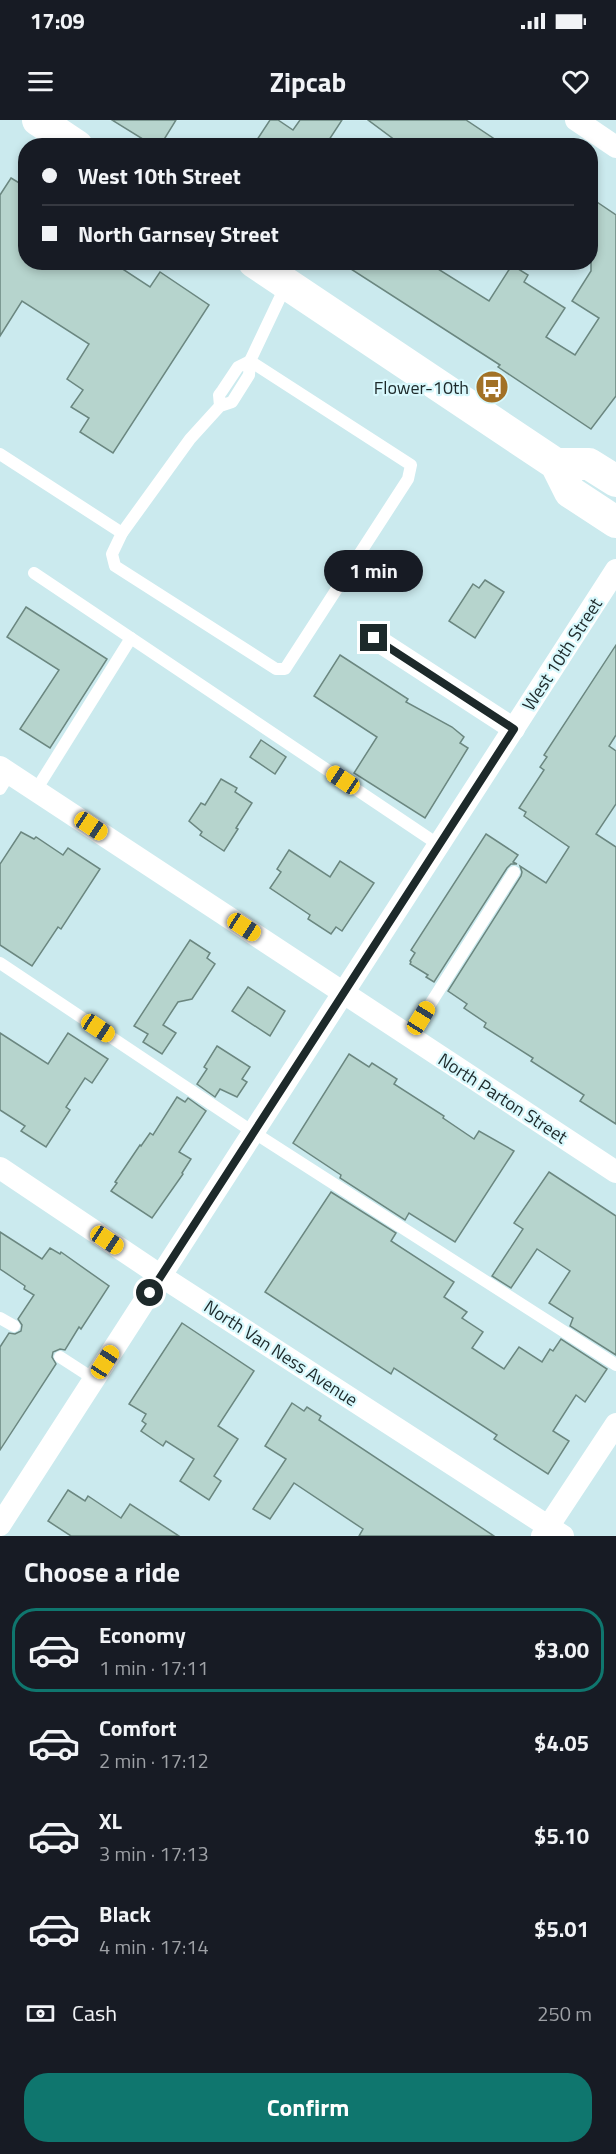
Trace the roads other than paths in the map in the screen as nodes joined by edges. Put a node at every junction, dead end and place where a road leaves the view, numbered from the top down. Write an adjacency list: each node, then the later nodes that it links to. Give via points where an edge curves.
1 (38, 120): 3 (main road)
2 (576, 120): 4 (street)
3 (64, 138)
4 (616, 147)
5 (265, 270): 6 (main road)
6 (286, 285): 7 (lane); 9 (main road)
7 (250, 361): 12 (lane, via 238,367 219,395 220,406 190,439); 12 (lane, via 411,465 408,479 285,669 276,669 115,566 112,554)
8 (0, 454): 12 (lane)
9 (556, 464): 10 (main road, via 589,464); 11 (main road, via 570,492)
10 (616, 481)
11 (616, 522)
12 (122, 533)
13 (616, 570): 17 (street, West 10th Street)
14 (34, 573): 15 (lane)
15 (131, 638): 19 (lane); 20 (lane)
16 (374, 638): 17 (street)
17 (514, 729): 20 (street, West 10th Street)
18 (3, 776): 19 (street, North Parton Street)
19 (36, 790): 23 (street, North Parton Street)
20 (439, 845): 23 (street, West 10th Street)
21 (514, 872): 24 (lane)
22 (0, 963): 25 (lane)
23 (343, 993): 24 (street, North Parton Street); 25 (street, West 10th Street)
24 (410, 1036): 27 (street, North Parton Street)
25 (254, 1132): 28 (street, West 10th Street); 32 (lane)
26 (0, 1168): 28 (street, North Van Ness Avenue)
27 (616, 1172)
28 (161, 1276): 33 (street, West 10th Street); 36 (street, North Van Ness Avenue)
29 (0, 1318): 30 (lane)
30 (14, 1326)
31 (60, 1357): 33 (lane)
32 (616, 1365)
33 (94, 1379): 35 (street, West 10th Street)
34 (616, 1424): 36 (street)
35 (0, 1525)
36 (551, 1533)

